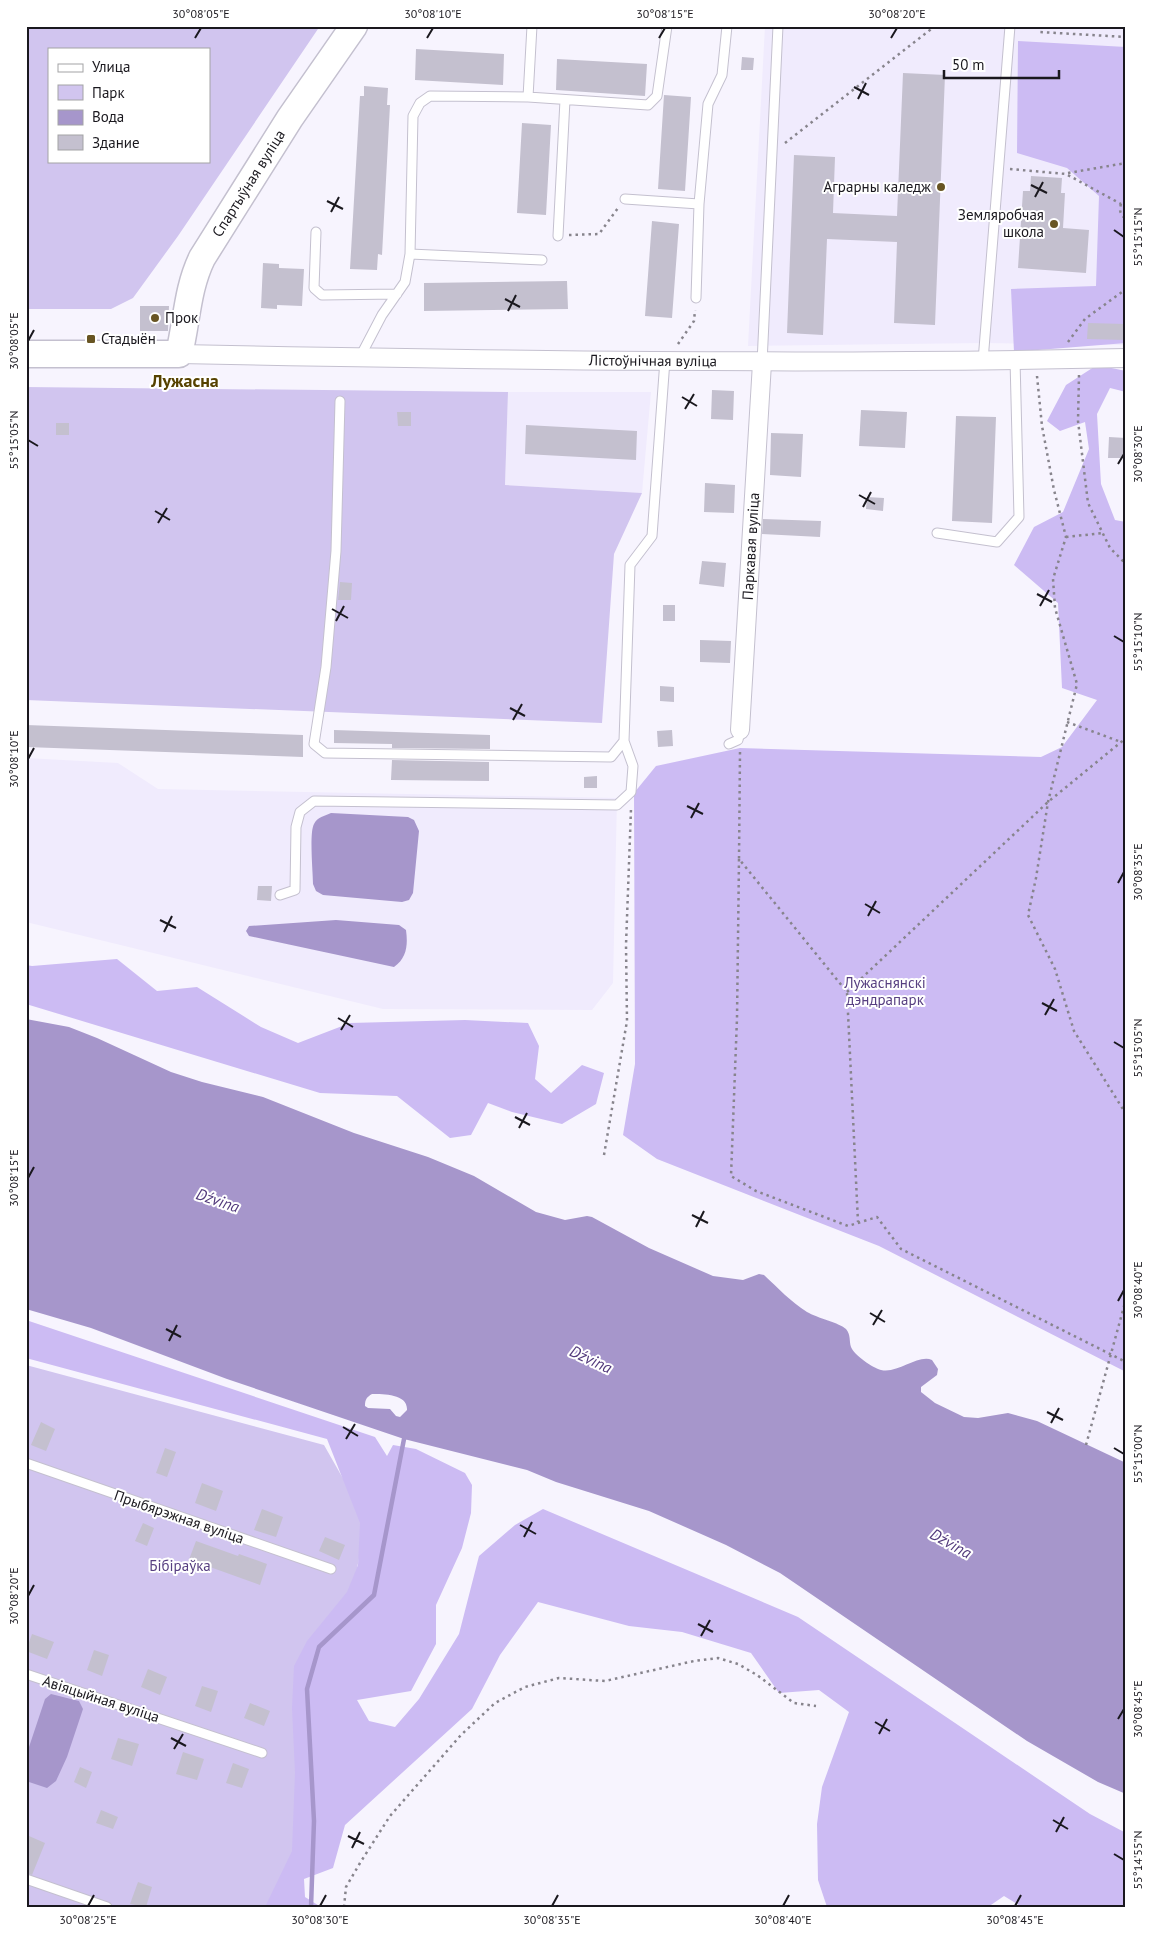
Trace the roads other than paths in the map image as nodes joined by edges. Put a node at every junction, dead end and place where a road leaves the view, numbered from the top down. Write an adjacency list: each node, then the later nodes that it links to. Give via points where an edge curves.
1 (354, 26): 18 (street, Спартыўная вуліца, via 290,118 202,258 188,295 185,328)
2 (532, 26): 7 (lane)
3 (667, 26): 8 (lane, via 657,96 648,105)
4 (727, 26): 10 (lane, via 722,75 708,104)
5 (778, 26): 24 (lane)
6 (1010, 26): 23 (lane)
7 (528, 97): 8 (lane); 13 (lane, via 430,96 420,103 414,116)
8 (565, 100): 12 (lane)
9 (625, 199): 10 (lane)
10 (699, 204): 16 (lane)
11 (316, 232): 15 (lane, via 314,288 322,296)
12 (558, 236)
13 (410, 254): 14 (lane); 15 (lane, via 405,282)
14 (542, 260)
15 (397, 294): 19 (lane)
16 (696, 298)
17 (26, 354): 18 (street)
18 (178, 354): 19 (street, Лістоўнічная вуліца)
19 (360, 358): 21 (street, Лістоўнічная вуліца)
20 (1126, 358): 22 (street, Лістоўнічная вуліца)
21 (665, 360): 24 (street, Лістоўнічная вуліца); 28 (lane, via 652,536 630,565)
22 (1015, 360): 23 (street, Лістоўнічная вуліца); 26 (lane, via 1019,517 997,542)
23 (983, 361): 24 (street, Лістоўнічная вуліца)
24 (762, 363): 27 (street, Паркавая вуліца)
25 (340, 402): 28 (lane, via 336,551 326,667 314,744 325,753 611,758)
26 (937, 533)
27 (740, 730): 29 (lane, via 738,740)
28 (624, 741): 30 (lane, via 633,766 631,792 617,805 314,801 300,812 296,828 296,890)
29 (729, 744)
30 (280, 895)
31 (26, 1463): 32 (lane, Прыбярэжная вуліца)
32 (332, 1570)
33 (26, 1674): 34 (lane, Авіяцыйная вуліца)
34 (262, 1753)
35 (26, 1879): 36 (lane)
36 (107, 1907)

